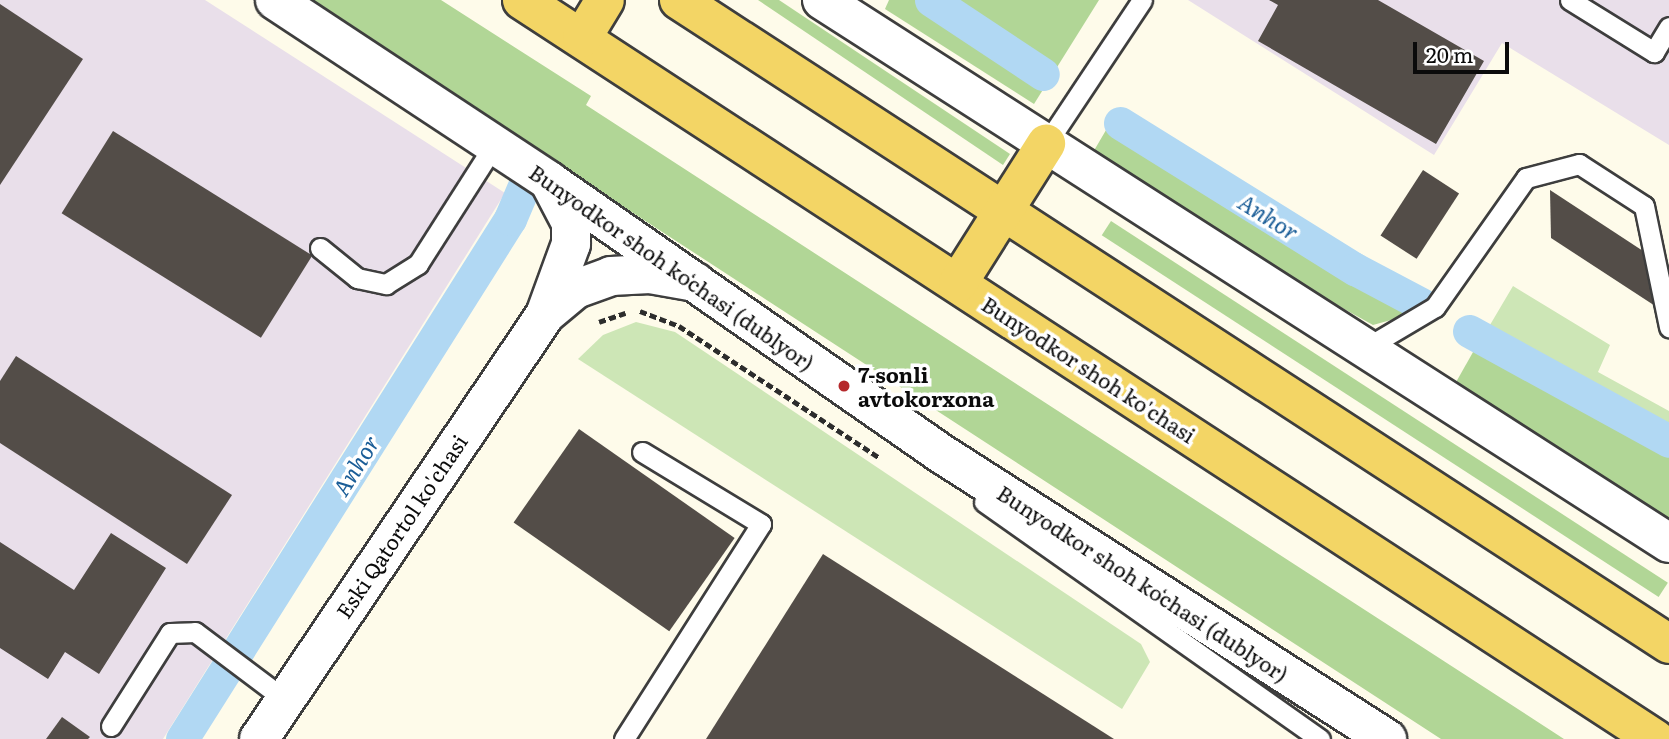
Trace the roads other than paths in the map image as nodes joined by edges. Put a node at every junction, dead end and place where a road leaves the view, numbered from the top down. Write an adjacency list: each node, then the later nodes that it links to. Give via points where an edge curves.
1 (275, 0): 12 (street, Bunyodkor shoh koʻchasi (dublyor))
2 (522, 0): 9 (main road, Bunyodkor shoh ko'chasi)
3 (606, 0): 9 (main road)
4 (679, 0): 14 (main road)
5 (1142, 0): 11 (lane)
6 (1570, 0): 10 (lane)
7 (836, 4): 11 (street)
8 (1669, 27): 10 (lane)
9 (582, 38): 17 (main road, Bunyodkor shoh ko'chasi)
10 (1662, 49)
11 (1046, 144): 14 (main road); 20 (street)
12 (494, 145): 13 (street, Bunyodkor shoh koʻchasi (dublyor)); 15 (lane, via 418,264 386,284 357,278)
13 (548, 181): 16 (street, Bunyodkor shoh koʻchasi (dublyor)); 18 (street, Eski Qatortol ko'chasi, via 571,223 571,244)
14 (1004, 210): 17 (main road); 24 (main road)
15 (320, 248)
16 (695, 282): 18 (street, Eski Qatortol ko'chasi, via 650,274 611,276 576,289); 22 (street, Bunyodkor shoh koʻchasi (dublyor))
17 (958, 283): 31 (main road, Bunyodkor shoh ko'chasi)
18 (545, 315): 25 (street, Eski Qatortol ko'chasi)
19 (1669, 327): 20 (lane, via 1644,206 1580,164 1526,178 1435,307)
20 (1364, 349): 23 (street)
21 (642, 452): 28 (lane, via 761,524)
22 (945, 456): 29 (lane, via 985,502); 30 (street, Bunyodkor shoh koʻchasi (dublyor))
23 (1669, 543)
24 (1669, 644)
25 (283, 698): 26 (lane, via 195,632 170,633); 27 (street, Eski Qatortol ko'chasi)
26 (111, 726)
27 (259, 739)
28 (624, 739)
29 (1320, 739)
30 (1387, 739)
31 (1655, 739)

